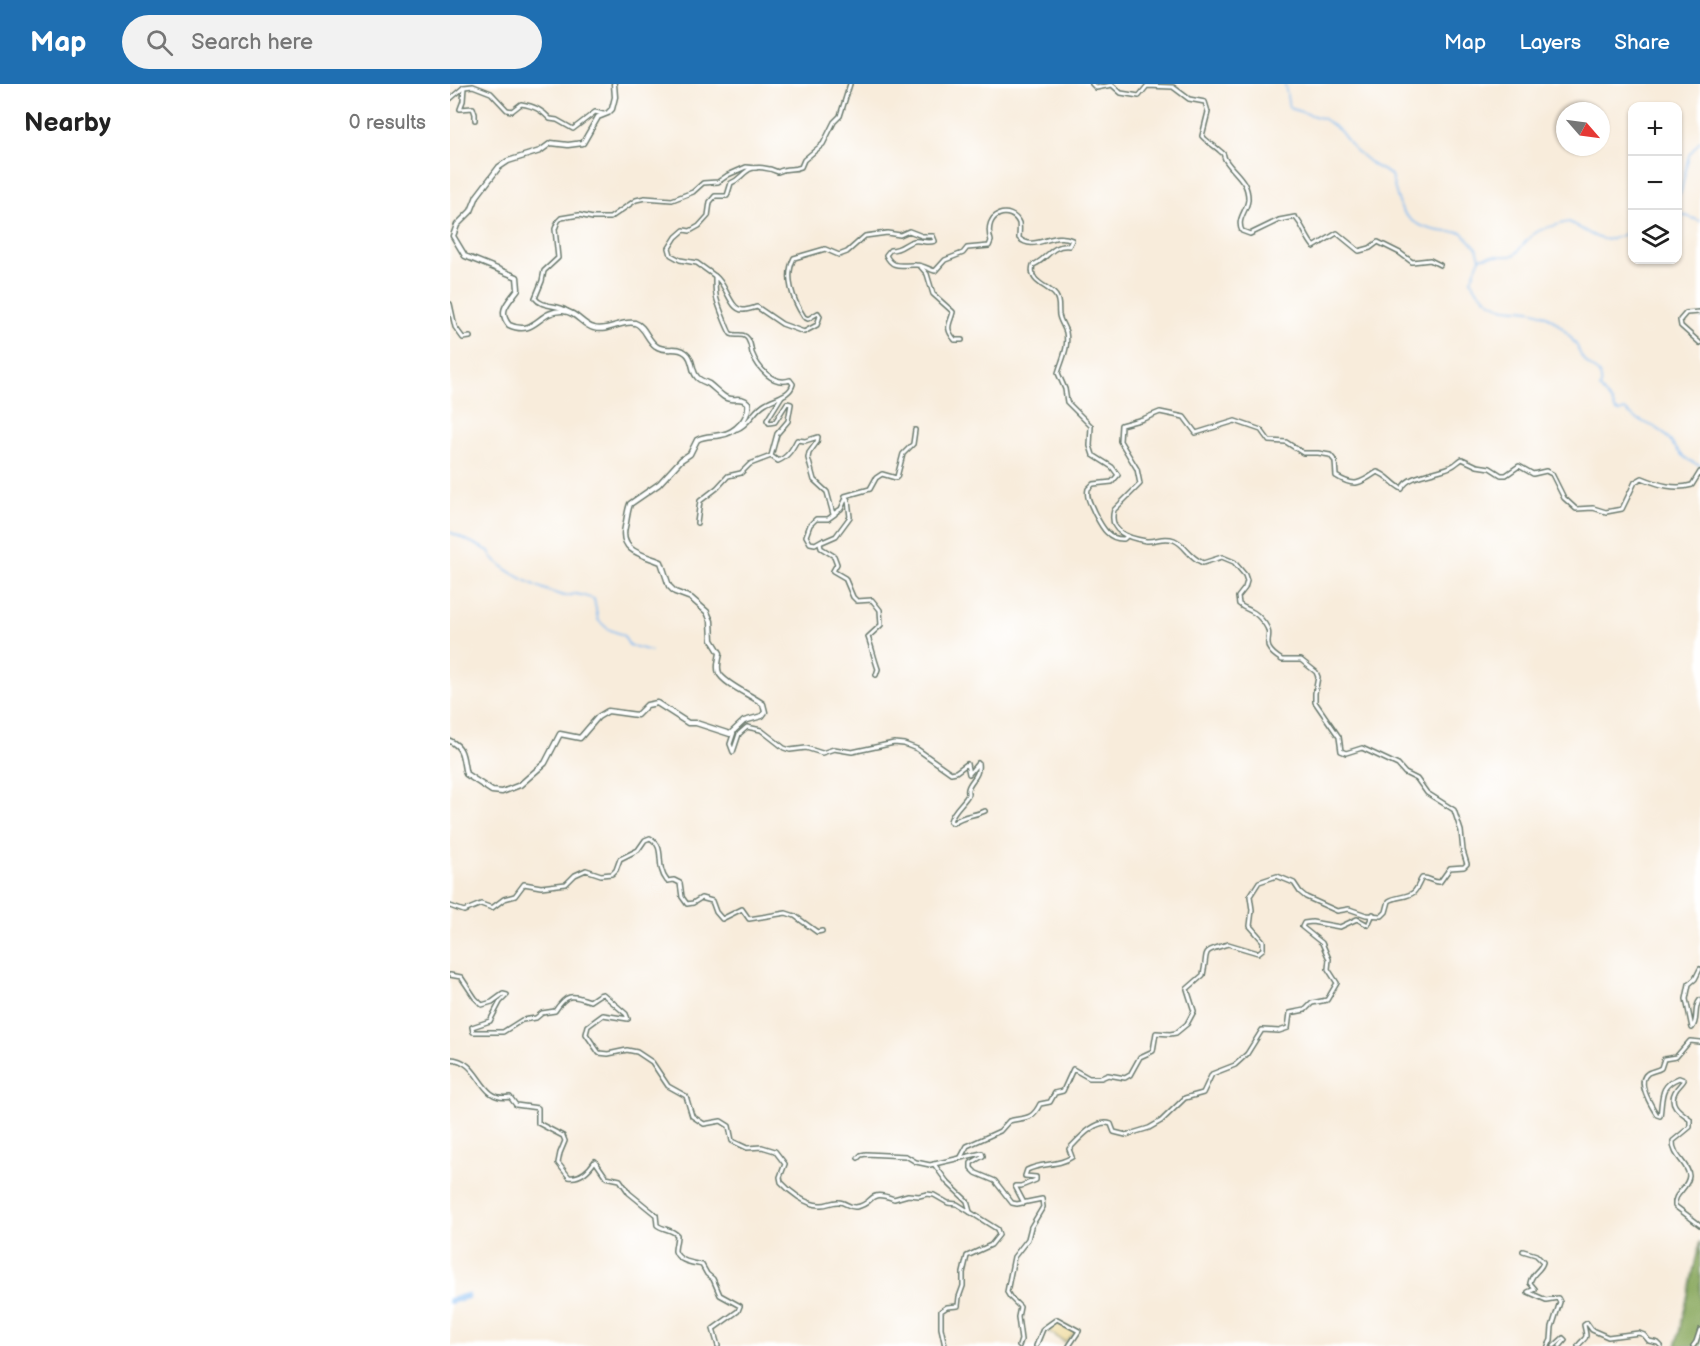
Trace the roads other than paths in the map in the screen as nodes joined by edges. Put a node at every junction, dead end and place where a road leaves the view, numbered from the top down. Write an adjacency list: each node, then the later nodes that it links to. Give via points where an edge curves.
1 (614, 84): 6 (street, via 612,109)
2 (849, 84): 8 (street, via 840,116 823,144 801,167 778,172)
3 (1092, 84): 10 (street, via 1096,88 1112,85 1121,93 1137,96 1147,86 1171,87 1189,99 1205,102 1208,112 1202,136 1224,154 1247,192 1242,231 1250,234 1279,219 1295,217 1314,247 1336,233 1359,251 1378,242 1413,262 1430,260)
4 (464, 87): 5 (street); 6 (street, via 491,93 507,110 521,104 543,110 550,118 573,129 595,112); 7 (street, via 460,109 472,108)
5 (450, 99)
6 (604, 115): 13 (street, via 598,117 580,144 551,143 499,166 453,233 465,256 517,277 518,289 503,310 509,325 524,329 549,313)
7 (475, 120)
8 (756, 168): 11 (street, via 731,183 727,196 715,196 708,216 699,226 680,233 670,245 673,257 695,262); 13 (street, via 743,168 717,182 705,182 675,200 636,200 610,218 561,218 555,230 558,258 544,272 535,298)
9 (920, 265): 11 (street, via 897,266 886,255 914,241 935,241 933,236 909,231 865,236 842,254 825,249 794,258 791,291 803,316 820,316 817,325 804,332 782,324 758,307 738,309); 16 (street, via 933,294 953,312 948,323 950,333 955,340); 26 (street, via 935,271 945,260 968,248 989,246 990,223 1000,214 1017,220 1019,238 1028,245 1056,237 1072,240 1069,246 1058,246 1047,253 1040,263 1033,265 1032,274 1058,299 1066,339 1065,357 1058,373 1067,402 1092,426 1093,455 1112,467 1118,476 1112,482 1093,484 1087,497 1106,533 1117,539)
10 (1440, 265)
11 (716, 276): 18 (street, via 716,298 728,332 746,337 770,378 792,381 792,388)
12 (450, 304): 15 (street, via 456,330 463,338)
13 (567, 312): 19 (street, via 594,328 637,324 659,348 684,351 699,379 726,398 748,403 747,416)
14 (1700, 312): 17 (street, via 1686,313 1680,320 1681,326)
15 (470, 336)
16 (962, 340)
17 (1700, 343)
18 (783, 395): 19 (street, via 765,403 742,427); 21 (street, via 767,420 775,422 790,404 788,421 777,434)
19 (734, 429): 29 (street, via 697,440 690,454 659,484 630,504 623,536 629,549 661,562 672,589 706,609 712,640 720,653 719,673 764,704 762,716 744,721)
20 (915, 430): 23 (street, via 913,444 903,454 896,478 882,474 870,489 848,494)
21 (771, 456): 24 (street, via 781,460 797,440 818,437 808,458 814,480 826,492); 25 (street, via 728,476 703,498)
22 (1700, 472): 26 (street, via 1692,485 1679,488 1652,484 1642,478 1635,482 1622,509 1578,509 1564,498 1550,472 1533,474 1519,466 1501,475 1462,459 1405,483 1402,489 1377,472 1355,484 1336,476 1335,461 1329,455 1303,453 1286,442 1269,441 1261,430 1238,422 1196,433 1184,417 1157,412 1120,427 1120,441 1137,469 1140,484 1113,514 1117,530)
23 (846, 498): 24 (street); 27 (street, via 850,517 836,536)
24 (834, 514): 27 (street, via 828,519 816,519 808,529 810,543)
25 (697, 523)
26 (1127, 536): 33 (street, via 1148,541 1171,539 1203,563 1231,559 1246,578 1239,604 1266,625 1268,649 1282,660 1301,660 1316,672 1315,702 1339,737 1341,751 1350,753 1362,748 1394,763 1417,779 1427,794 1456,812 1466,866 1450,868 1438,882 1422,878 1414,892 1389,901 1385,915)
27 (822, 540): 28 (street, via 821,548 834,556 837,564 833,571 845,578 853,597 857,601 872,600 878,606 881,625 868,638 878,669)
28 (876, 675)
29 (734, 732): 30 (street, via 726,734 688,723 657,703 647,705 637,716 608,711 580,738 560,734 542,766 520,785 502,792 492,791 466,774 463,754); 31 (street, via 732,752 739,734 747,727 761,730 790,750 852,752 899,743 911,746 951,773 967,764 969,774 978,763 965,800 950,821)
30 (450, 741)
31 (985, 811)
32 (450, 906): 34 (street, via 464,911 481,904 492,908 515,896 524,884 566,884 575,874 586,870 612,874 620,859 650,838 659,846 662,874 667,880 680,883 687,904 708,899 722,918 742,909 749,919 786,913 817,932)
33 (1373, 914): 40 (street, via 1337,911 1306,897 1283,877 1262,880 1250,896 1250,926 1263,941 1263,949 1258,953 1228,944 1206,951 1203,975 1187,989 1194,1011 1185,1026 1173,1034 1156,1033 1154,1051 1140,1057 1125,1078 1089,1078 1074,1069 1063,1091 1055,1093 1050,1102 1040,1104 1036,1113 1024,1120 1009,1121 1000,1131 969,1145); 43 (street, via 1368,925 1357,919 1340,927 1304,923 1302,927 1322,943 1329,959 1328,969 1337,983 1327,1000 1290,1013 1288,1028 1263,1030 1235,1065 1212,1074 1203,1093 1185,1098 1149,1128 1123,1136 1114,1132 1111,1124 1102,1123 1076,1141 1066,1161 1027,1170 1025,1176 1036,1180 1015,1186)
34 (822, 931)
35 (1700, 969): 37 (street, via 1689,984 1686,999 1692,1028)
36 (450, 975): 44 (street, via 461,977 482,1005 507,995 490,1021 472,1027 474,1032 503,1032 522,1020 555,1011 572,996 590,1001 601,994 605,996 628,1019 603,1015 588,1026 586,1034 598,1053 627,1050 652,1062 668,1086 686,1096 692,1116 704,1124 721,1121 729,1126 732,1141 747,1148 775,1151 785,1164 781,1182 805,1201 822,1206 840,1202 855,1207 877,1195 894,1199 930,1194)
37 (1700, 1000)
38 (1700, 1042): 45 (street, via 1690,1041 1676,1057 1664,1059 1661,1068 1648,1073 1644,1080 1645,1095 1660,1116 1668,1083 1684,1080 1674,1093 1674,1106 1691,1124 1673,1144 1689,1177 1674,1202)
39 (450, 1059): 49 (street, via 466,1064 494,1096 510,1096 516,1105 538,1108 538,1123 565,1141 558,1163 569,1178 584,1174 595,1161 606,1177 621,1180 628,1193 656,1215 657,1225 677,1235 677,1255 691,1264 702,1265 720,1295 740,1306 713,1329)
40 (961, 1157): 42 (street); 43 (street, via 982,1153 971,1163 973,1171 995,1180 1012,1203)
41 (858, 1158): 42 (street, via 866,1154 906,1156 916,1162)
42 (934, 1164): 44 (street, via 967,1202)
43 (1024, 1203): 48 (street, via 1040,1198 1044,1207 1011,1268 1007,1292 1020,1307)
44 (970, 1212): 50 (street, via 997,1229 999,1235 991,1245 967,1256 958,1306 947,1306 941,1311)
45 (1700, 1225)
46 (1523, 1251): 53 (street, via 1543,1262 1531,1277 1535,1289 1528,1292 1546,1300 1558,1298 1560,1302)
47 (1700, 1330): 58 (street)
48 (1021, 1345)
49 (718, 1346)
50 (945, 1346)
51 (1036, 1346): 52 (street, via 1042,1331 1057,1319 1079,1331)
52 (1069, 1346)
53 (1548, 1346)
54 (1554, 1346): 55 (street, via 1563,1338)
55 (1560, 1346)
56 (1578, 1346): 57 (street, via 1588,1336 1584,1327 1587,1323 1608,1337 1639,1333)
57 (1661, 1346)
58 (1693, 1346)

